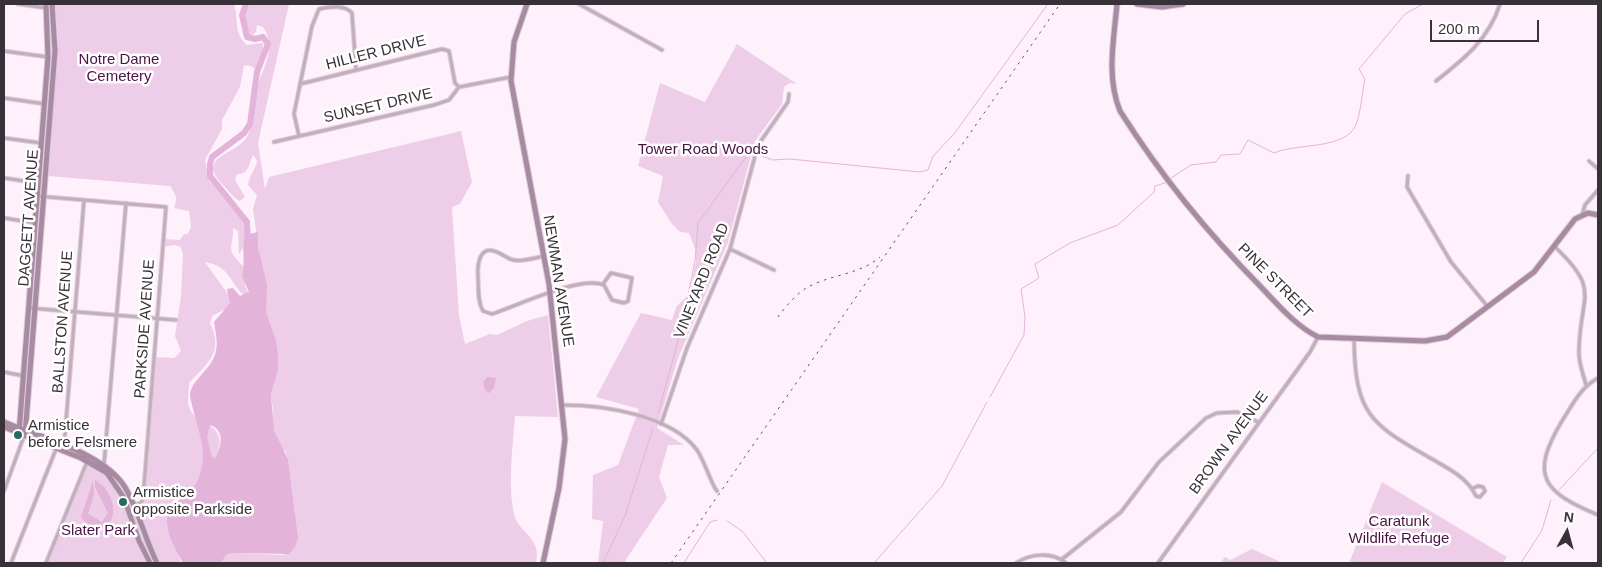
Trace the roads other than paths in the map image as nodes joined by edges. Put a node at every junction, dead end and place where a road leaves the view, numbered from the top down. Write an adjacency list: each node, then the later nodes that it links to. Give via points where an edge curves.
1 (18, 4): 8 (street)
2 (527, 4): 14 (street, NEWMAN AVENUE, via 514,42)
3 (579, 4): 10 (street)
4 (1117, 4): 52 (street, PINE STREET, via 1112,72 1120,110 1188,208 1276,303)
5 (1137, 4): 6 (street, via 1162,7)
6 (1183, 4)
7 (1500, 4): 15 (street, via 1478,45)
8 (46, 6): 9 (street); 12 (street, DAGGETT AVENUE)
9 (52, 6): 20 (street, DAGGETT AVENUE, via 55,47)
10 (662, 50)
11 (4, 51): 12 (street)
12 (48, 57): 20 (street, DAGGETT AVENUE)
13 (356, 70): 16 (street, HILLER DRIVE); 16 (street, via 352,13 348,8 340,7 319,9); 17 (street, HILLER DRIVE, via 442,49 449,51 455,82)
14 (511, 77): 17 (street, SUNSET DRIVE); 40 (street, NEWMAN AVENUE)
15 (1436, 81)
16 (300, 84): 21 (street, via 294,114)
17 (459, 87): 21 (street, SUNSET DRIVE, via 449,100)
18 (789, 94): 39 (street, VINEYARD ROAD, via 788,102 758,145)
19 (4, 98): 20 (street)
20 (48, 104): 24 (street, DAGGETT AVENUE); 31 (street, DAGGETT AVENUE)
21 (299, 136): 23 (street, SUNSET DRIVE)
22 (4, 138): 24 (street)
23 (274, 142)
24 (41, 143): 29 (street, DAGGETT AVENUE)
25 (1589, 161): 26 (street)
26 (1598, 169)
27 (1408, 176): 46 (street, via 1407,187 1451,262)
28 (4, 178): 29 (street)
29 (38, 183): 31 (street, DAGGETT AVENUE)
30 (1598, 190): 34 (street, via 1585,205)
31 (40, 196): 32 (street); 37 (street, DAGGETT AVENUE); 47 (street, DAGGETT AVENUE)
32 (84, 200): 33 (street); 48 (street, BALLSTON AVENUE)
33 (126, 203): 49 (street); 50 (street, PARKSIDE AVENUE, via 166,207)
34 (1582, 215): 35 (street); 38 (street, PINE STREET, via 1575,219)
35 (1598, 215)
36 (4, 218): 37 (street)
37 (35, 223): 47 (street, DAGGETT AVENUE)
38 (1554, 246): 42 (street); 46 (street, PINE STREET, via 1534,272)
39 (730, 249): 41 (street); 61 (street, VINEYARD ROAD, via 682,361)
40 (544, 256): 45 (street, NEWMAN AVENUE); 45 (street, via 514,261 498,252 488,250 482,253 478,259 479,297 483,311 492,314)
41 (774, 270)
42 (1583, 270)
43 (603, 284): 43 (street, via 612,300 628,301 632,278 611,273); 45 (street, via 589,283)
44 (1590, 289): 57 (street, via 1579,350)
45 (550, 293): 58 (street, NEWMAN AVENUE)
46 (1488, 307): 53 (street, PINE STREET, via 1454,333 1438,340)
47 (32, 308): 48 (street); 55 (street, DAGGETT AVENUE)
48 (75, 312): 49 (street); 64 (street, BALLSTON AVENUE)
49 (117, 315): 50 (street); 67 (street)
50 (158, 318): 51 (street); 71 (street, PARKSIDE AVENUE, via 143,499)
51 (176, 320)
52 (1318, 337): 53 (street, PINE STREET); 60 (street, BROWN AVENUE)
53 (1354, 339): 68 (street, via 1356,384 1368,413 1387,433 1459,475)
54 (4, 372): 55 (street)
55 (27, 376): 63 (street, DAGGETT AVENUE)
56 (1598, 378): 57 (street)
57 (1586, 385): 72 (street, via 1550,443 1544,459 1544,471 1553,491 1562,499)
58 (562, 405): 61 (street, via 600,408); 78 (street, NEWMAN AVENUE, via 564,458)
59 (4, 422): 63 (street)
60 (1258, 422): 73 (street, via 1228,411 1206,418 1159,462 1121,512); 81 (street, BROWN AVENUE)
61 (661, 424): 70 (street, via 692,444 707,465)
62 (4, 427): 63 (street)
63 (22, 432): 64 (street); 65 (street); 69 (street)
64 (64, 447): 67 (street)
65 (56, 449): 66 (street); 74 (street)
66 (87, 461): 75 (street); 76 (street, via 104,471 117,485)
67 (104, 464): 71 (street, via 124,486)
68 (1472, 489)
69 (4, 491)
70 (717, 491)
71 (133, 505): 77 (street, via 146,543)
72 (1598, 515)
73 (1061, 560): 79 (street, via 1037,555); 80 (street)
74 (11, 563)
75 (46, 563)
76 (150, 563)
77 (157, 563)
78 (543, 563)
79 (1016, 563)
80 (1066, 563)
81 (1158, 563)

